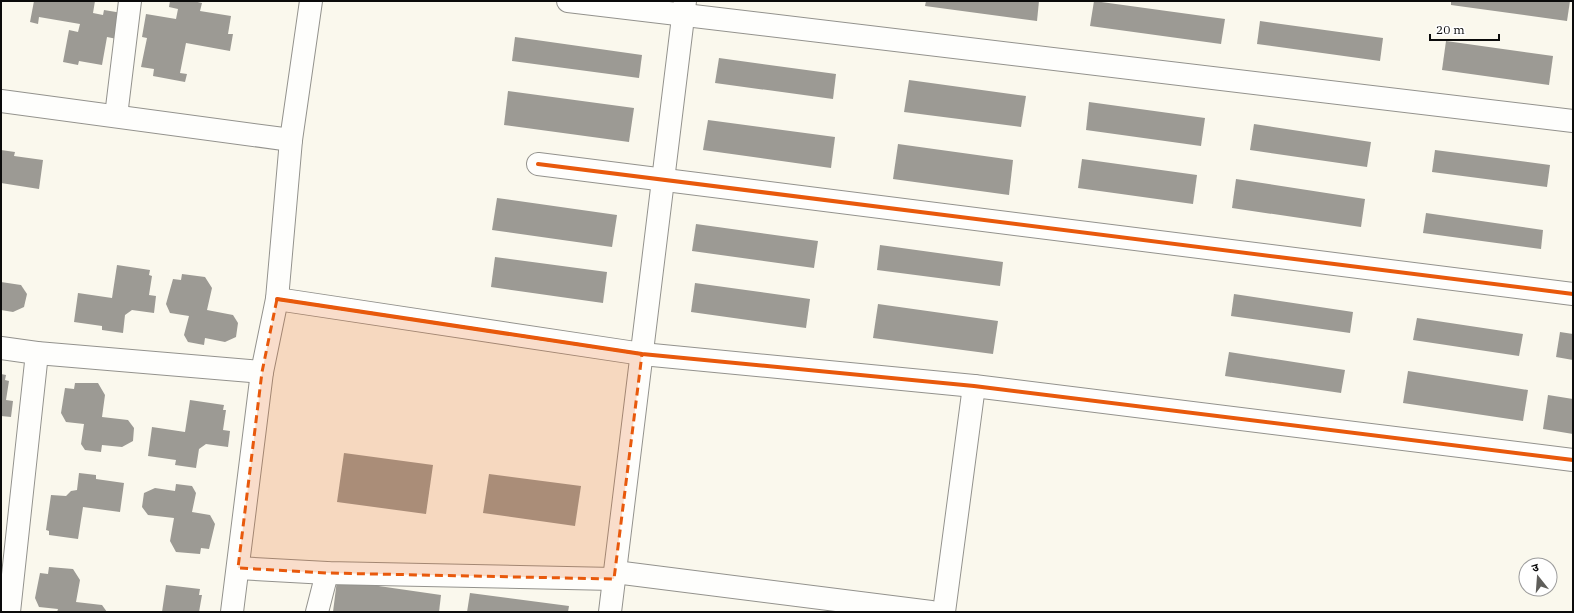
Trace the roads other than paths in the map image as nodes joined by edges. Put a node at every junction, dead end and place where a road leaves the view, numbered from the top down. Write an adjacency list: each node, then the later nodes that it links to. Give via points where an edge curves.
1 (130, 1): 6 (street)
2 (311, 1): 8 (street)
3 (568, 1): 4 (street)
4 (684, 8): 7 (street); 10 (street)
5 (1, 101): 6 (street)
6 (116, 116): 8 (street)
7 (1573, 121)
8 (291, 140): 12 (street)
9 (538, 164): 10 (street)
10 (663, 180): 11 (street); 15 (street)
11 (1573, 294)
12 (277, 299): 15 (street); 16 (street)
13 (1, 348): 14 (street)
14 (37, 353): 16 (street); 22 (street)
15 (642, 354): 17 (street); 21 (street)
16 (262, 372): 19 (street)
17 (974, 386): 18 (street); 27 (street)
18 (1573, 460)
19 (238, 568): 20 (street); 23 (street)
20 (327, 573): 21 (street); 24 (street)
21 (615, 576): 25 (street); 26 (street)
22 (9, 612)
23 (232, 612)
24 (317, 612)
25 (610, 612)
26 (931, 612)
27 (944, 612)

